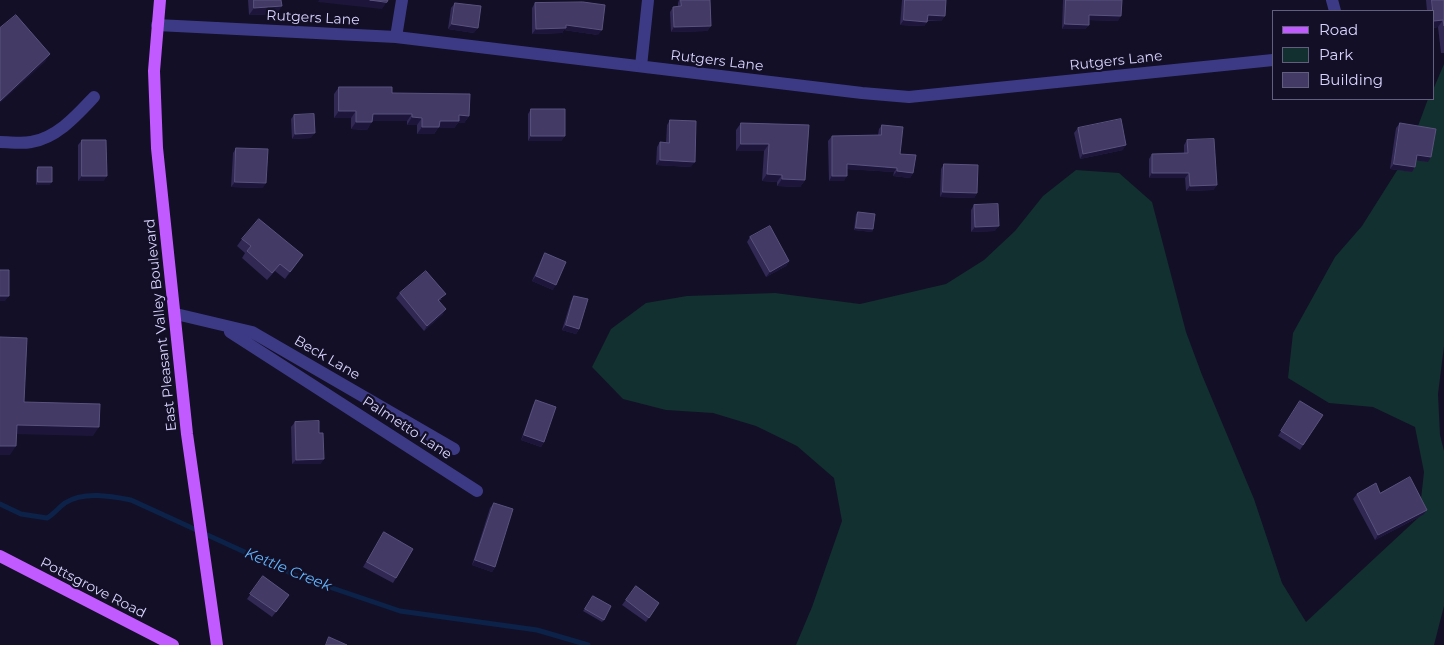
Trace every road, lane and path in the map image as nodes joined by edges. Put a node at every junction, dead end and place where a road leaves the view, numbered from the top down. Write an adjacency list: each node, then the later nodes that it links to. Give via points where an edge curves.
1 (160, 0): 4 (main road, East Pleasant Valley Boulevard)
2 (402, 0): 5 (street)
3 (648, 0): 7 (street)
4 (157, 25): 5 (street, Rutgers Lane); 10 (main road, East Pleasant Valley Boulevard, via 154,71 157,148)
5 (396, 37): 7 (street, Rutgers Lane)
6 (1272, 60): 7 (street, Rutgers Lane, via 909,97)
7 (641, 66)
8 (94, 97): 9 (street, via 64,126 48,136 31,142)
9 (0, 142)
10 (176, 314): 11 (street, Beck Lane); 16 (main road, East Pleasant Valley Boulevard, via 187,434)
11 (220, 326): 12 (street, Beck Lane, via 252,332); 13 (street, Palmetto Lane)
12 (454, 449)
13 (478, 491)
14 (0, 556): 15 (main road, Pottsgrove Road)
15 (173, 645)
16 (217, 645)

